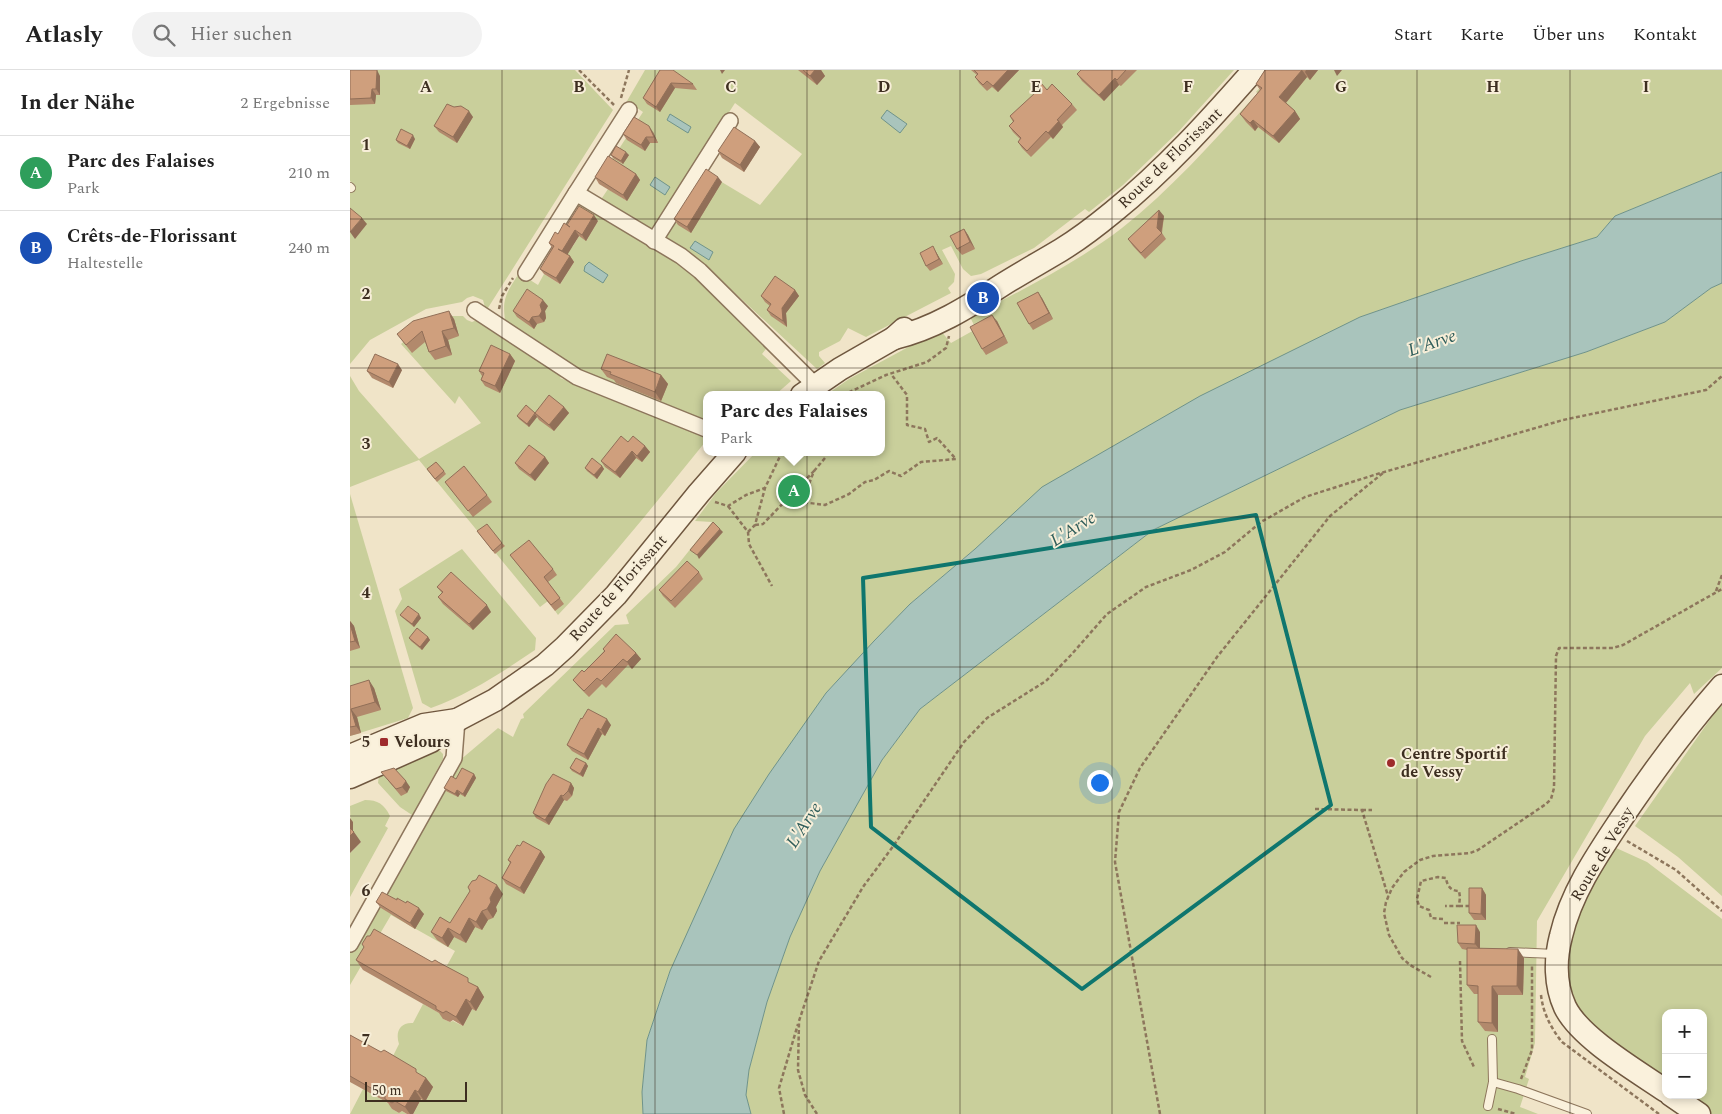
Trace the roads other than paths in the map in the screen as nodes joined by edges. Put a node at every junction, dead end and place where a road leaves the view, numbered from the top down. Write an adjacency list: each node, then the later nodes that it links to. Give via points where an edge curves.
1 (1254, 70): 8 (main road, Route de Florissant, via 1182,150 1119,207 1063,249 1002,285 969,293 910,323 894,338)
2 (629, 110): 4 (street)
3 (730, 121): 5 (street)
4 (576, 193): 5 (street); 6 (street)
5 (654, 241): 8 (street, via 700,271)
6 (526, 273)
7 (476, 310): 9 (street, via 577,376)
8 (809, 390)
9 (703, 428)
10 (731, 456): 12 (main road, Route de Florissant, via 616,595 565,647 511,690)
11 (1722, 686): 17 (main road, Route de Vessy, via 1667,755 1592,865 1568,912)
12 (457, 720): 13 (main road, Route de Florissant, via 424,725); 14 (main road, Route de Florissant, via 431,741); 15 (street, via 454,758)
13 (350, 756)
14 (350, 777)
15 (350, 944)
16 (1510, 952): 17 (lane)
17 (1558, 954): 20 (main road, Route de Vessy, via 1560,990 1571,1017 1595,1042)
18 (1492, 1039): 19 (lane)
19 (1493, 1082): 22 (lane); 24 (lane)
20 (1662, 1088)
21 (1677, 1099): 23 (main road)
22 (1488, 1106)
23 (1695, 1113)
24 (1587, 1114)

